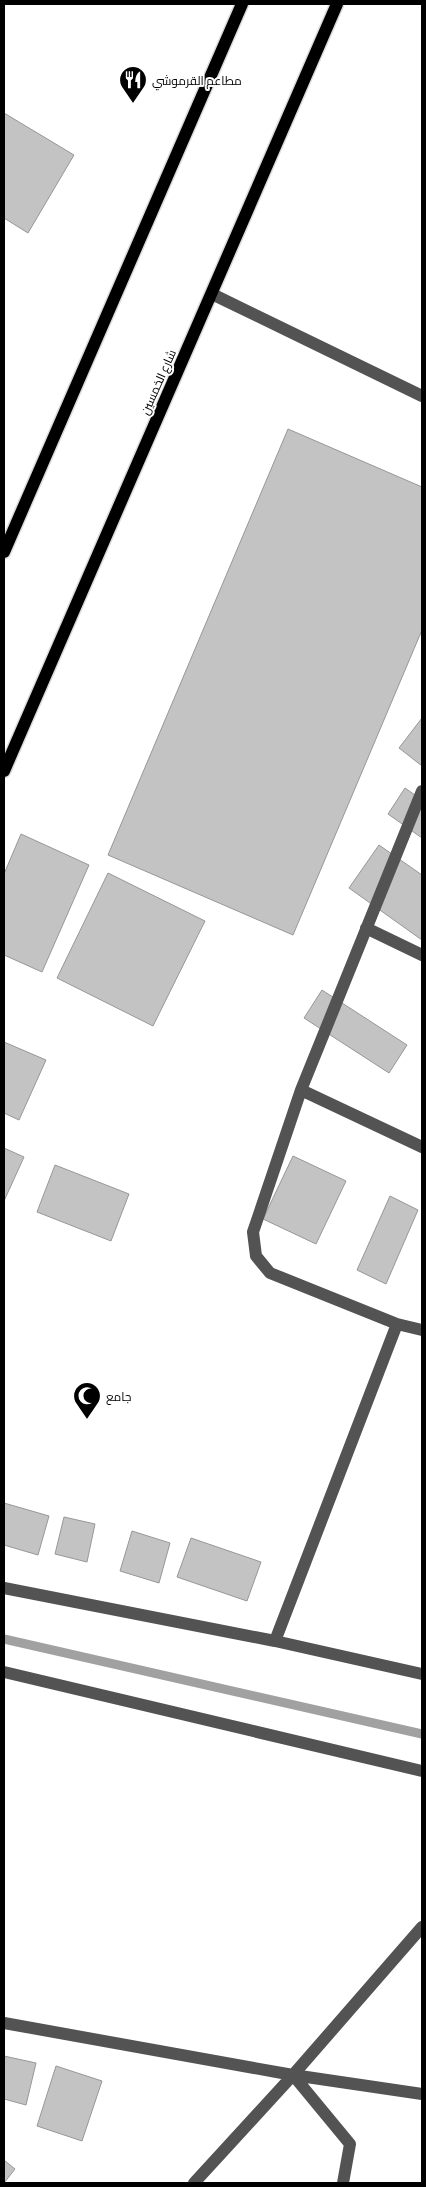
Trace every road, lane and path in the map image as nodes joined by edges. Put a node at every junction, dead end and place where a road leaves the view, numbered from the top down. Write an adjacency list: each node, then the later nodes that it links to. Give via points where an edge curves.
1 (242, 4): 5 (main road)
2 (338, 4): 3 (main road, شارع الخمسين)
3 (212, 294): 4 (street); 6 (main road, شارع الخمسين)
4 (422, 396)
5 (4, 552)
6 (4, 771)
7 (422, 791): 8 (street)
8 (366, 928): 9 (street); 10 (street)
9 (422, 954)
10 (301, 1090): 11 (street); 12 (street, via 253,1232 256,1256 270,1273)
11 (422, 1146)
12 (397, 1324): 13 (street); 15 (street)
13 (422, 1330)
14 (4, 1588): 15 (street)
15 (275, 1641): 17 (street)
16 (4, 1672): 18 (street)
17 (422, 1674)
18 (422, 1771)
19 (422, 1927): 21 (street)
20 (4, 2022): 21 (street)
21 (293, 2074): 22 (street); 23 (street); 24 (street, via 350,2144)
22 (422, 2094)
23 (194, 2183)
24 (343, 2183)

